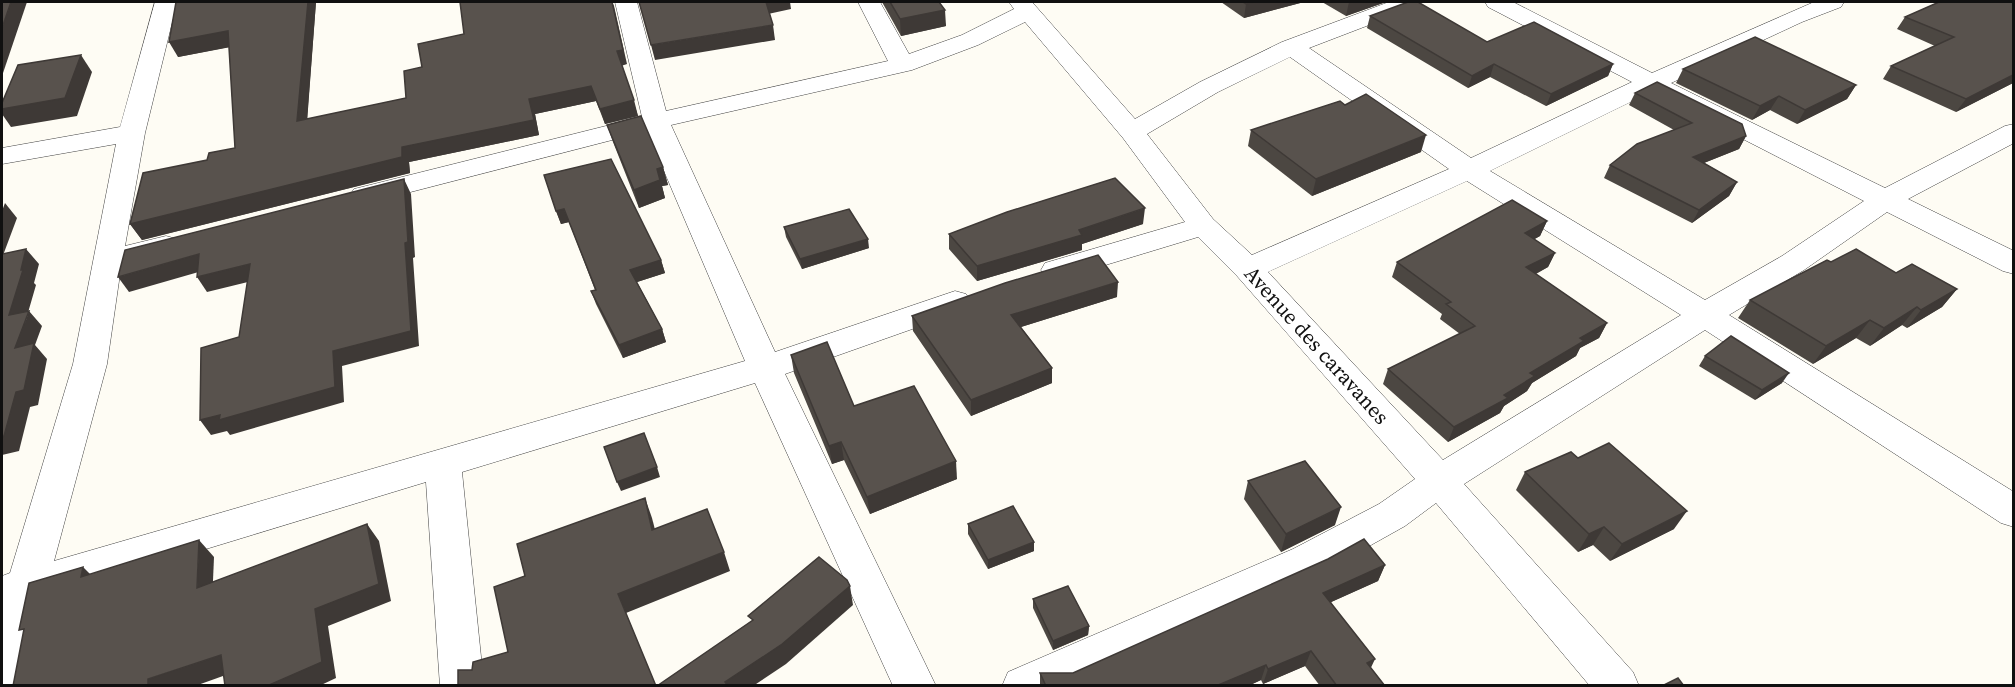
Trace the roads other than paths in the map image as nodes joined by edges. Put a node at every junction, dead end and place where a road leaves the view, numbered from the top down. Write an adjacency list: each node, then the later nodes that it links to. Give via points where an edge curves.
1 (166, 2): 14 (street)
2 (626, 2): 11 (street)
3 (869, 2): 9 (street)
4 (1408, 2): 8 (street)
5 (1496, 2): 10 (street)
6 (1833, 2): 10 (street)
7 (1024, 6): 9 (street, via 970,39); 12 (street, Avenue des caravanes)
8 (1291, 47): 12 (street, via 1209,87); 16 (street)
9 (903, 66): 11 (street)
10 (1654, 84): 16 (street, via 1564,123); 18 (street)
11 (656, 121): 17 (street); 27 (street)
12 (1132, 132): 19 (street, Avenue des caravanes)
13 (2013, 132): 18 (street)
14 (132, 133): 15 (street); 21 (street)
15 (2, 156)
16 (1469, 171): 23 (street); 26 (street)
17 (342, 200)
18 (1885, 200): 22 (street); 26 (street, via 1793,263)
19 (1203, 226): 23 (street, Avenue des caravanes); 24 (street)
20 (186, 241): 21 (street)
21 (107, 260): 31 (street, via 90,363)
22 (2013, 264)
23 (1248, 269): 29 (street, Avenue des caravanes)
24 (1026, 279)
25 (982, 293): 27 (street)
26 (1705, 315): 29 (street); 30 (street)
27 (765, 368): 28 (street); 34 (street)
28 (443, 462): 31 (street); 33 (street)
29 (1439, 481): 35 (street, via 1392,516 1307,561); 36 (street, Avenue des caravanes)
30 (2013, 512)
31 (14, 589): 32 (street)
32 (8, 686)
33 (462, 686)
34 (915, 686)
35 (1023, 686)
36 (1618, 686)

